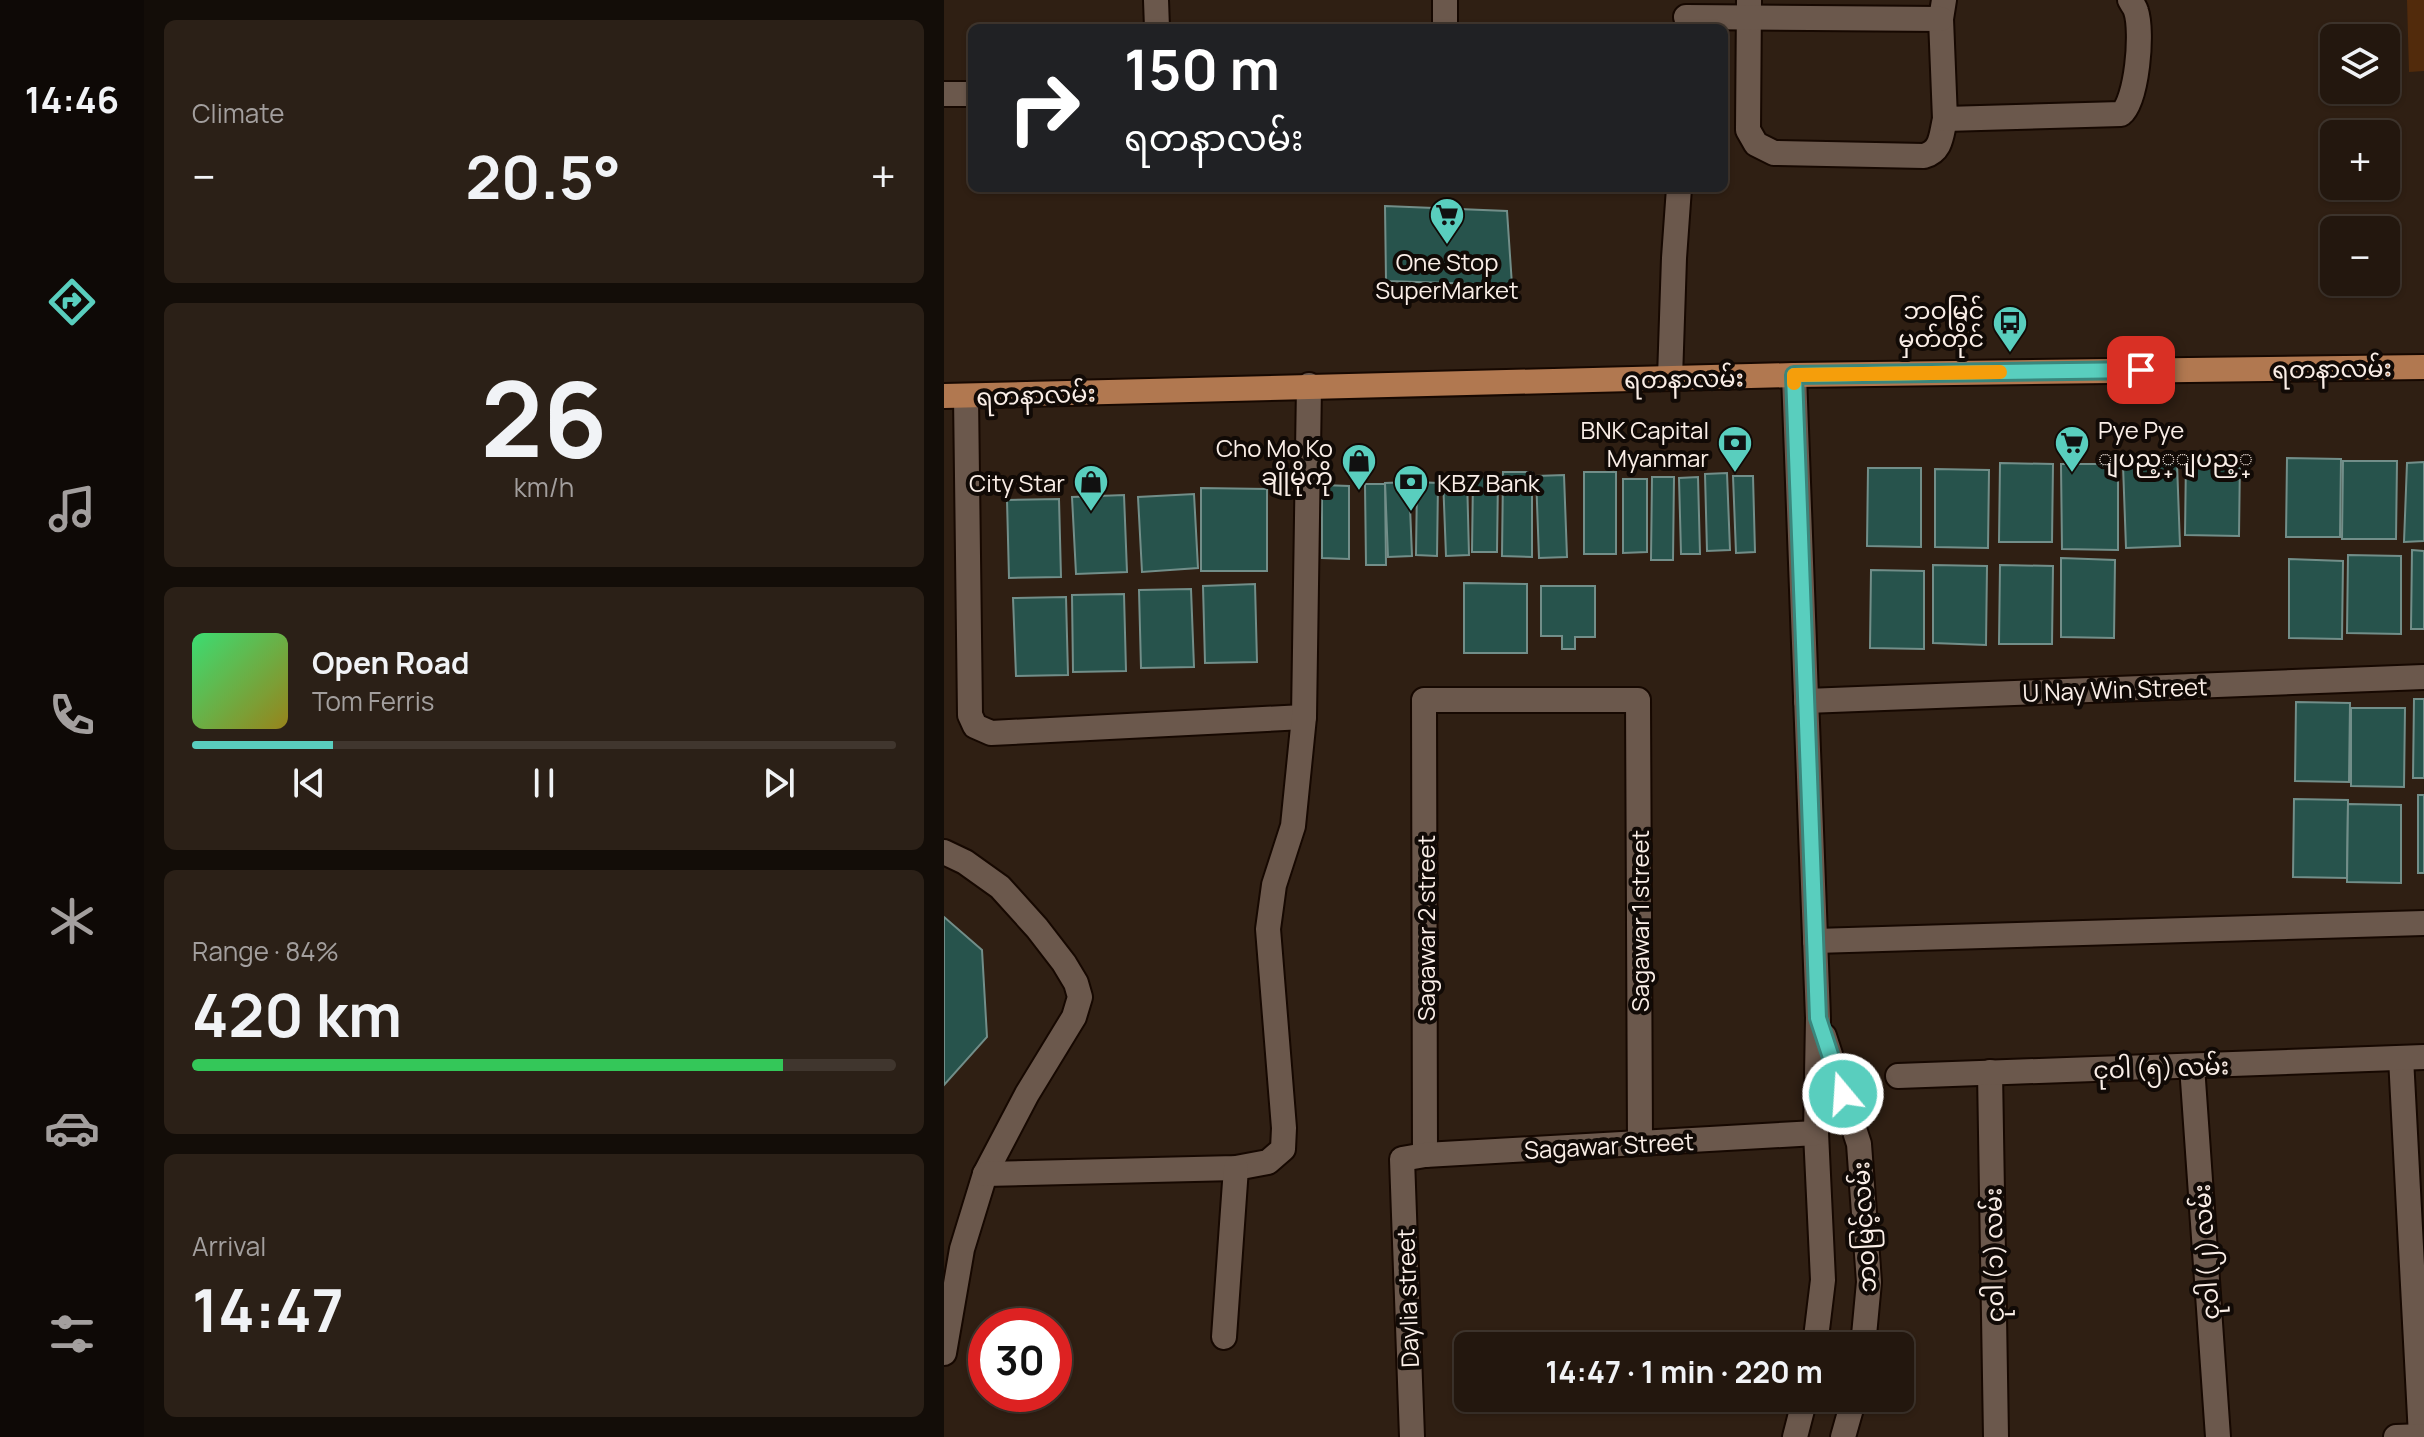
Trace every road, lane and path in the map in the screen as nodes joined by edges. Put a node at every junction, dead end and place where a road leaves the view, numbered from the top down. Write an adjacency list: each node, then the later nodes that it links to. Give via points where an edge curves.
1 (1156, 0): 7 (street)
2 (1445, 0): 8 (street)
3 (2130, 0): 11 (street, via 2137,12 2139,49 2131,100 2121,114)
4 (1748, 9): 5 (street); 6 (street); 11 (street, via 1748,130 1756,144 1774,153 1924,156 1939,147)
5 (1943, 9): 11 (street)
6 (1685, 15)
7 (1157, 24)
8 (1445, 24)
9 (944, 94): 10 (street)
10 (968, 94)
11 (1945, 119)
12 (1679, 192): 15 (street)
13 (2424, 367): 14 (main road, ရတနာလမ်း)
14 (1794, 375): 15 (main road, ရတနာလမ်း); 20 (street, ဘ၀မြင့်လမ်း)
15 (1670, 378): 16 (main road, ရတနာလမ်း)
16 (1309, 385): 17 (main road, ရတနာလမ်း); 21 (street)
17 (955, 396): 21 (street, via 970,715 975,726 991,733)
18 (2424, 677): 20 (street, U Nay Win Street)
19 (1638, 700): 31 (street, Sagawar 1 street); 32 (street, Sagawar 2 street, via 1424,700)
20 (1806, 701): 24 (street, ဘ၀မြင့်လမ်း)
21 (1304, 717): 33 (street, via 1293,826 1274,885 1268,929 1283,1149 1268,1162)
22 (944, 852): 34 (street, via 1000,887 1064,963 1080,997 1074,1017)
23 (2424, 923): 24 (street)
24 (1815, 941): 25 (street, ဘ၀မြင့်လမ်း)
25 (1818, 1018): 30 (street, ဘ၀မြင့်လမ်း); 36 (street, ဘ၀မြင့်လမ်း, via 1859,1144 1869,1282)
26 (2412, 1057): 27 (street, ငုဝါ (၅) လမ်း); 41 (street)
27 (2192, 1066): 28 (street, ငုဝါ (၅) လမ်း); 46 (street, ငုဝါ (၂) လမ်း)
28 (1990, 1072): 29 (street, ငုဝါ (၅) လမ်း); 45 (street, ငုဝါ (၁) လမ်း)
29 (1898, 1076)
30 (1816, 1133): 31 (street, Sagawar Street); 35 (street, ဘ၀မြင့်လမ်း, via 1823,1280)
31 (1640, 1143): 32 (street, Sagawar Street)
32 (1414, 1157): 42 (street, Daylia street)
33 (1236, 1168): 34 (street); 37 (street)
34 (985, 1174): 38 (street, via 962,1249)
35 (1817, 1332)
36 (1864, 1332)
37 (1224, 1337)
38 (944, 1353)
39 (1801, 1412): 43 (street)
40 (1850, 1412): 44 (street)
41 (2422, 1436): 47 (street)
42 (1412, 1437)
43 (1795, 1437)
44 (1843, 1437)
45 (1996, 1437)
46 (2218, 1437)
47 (2396, 1437)

